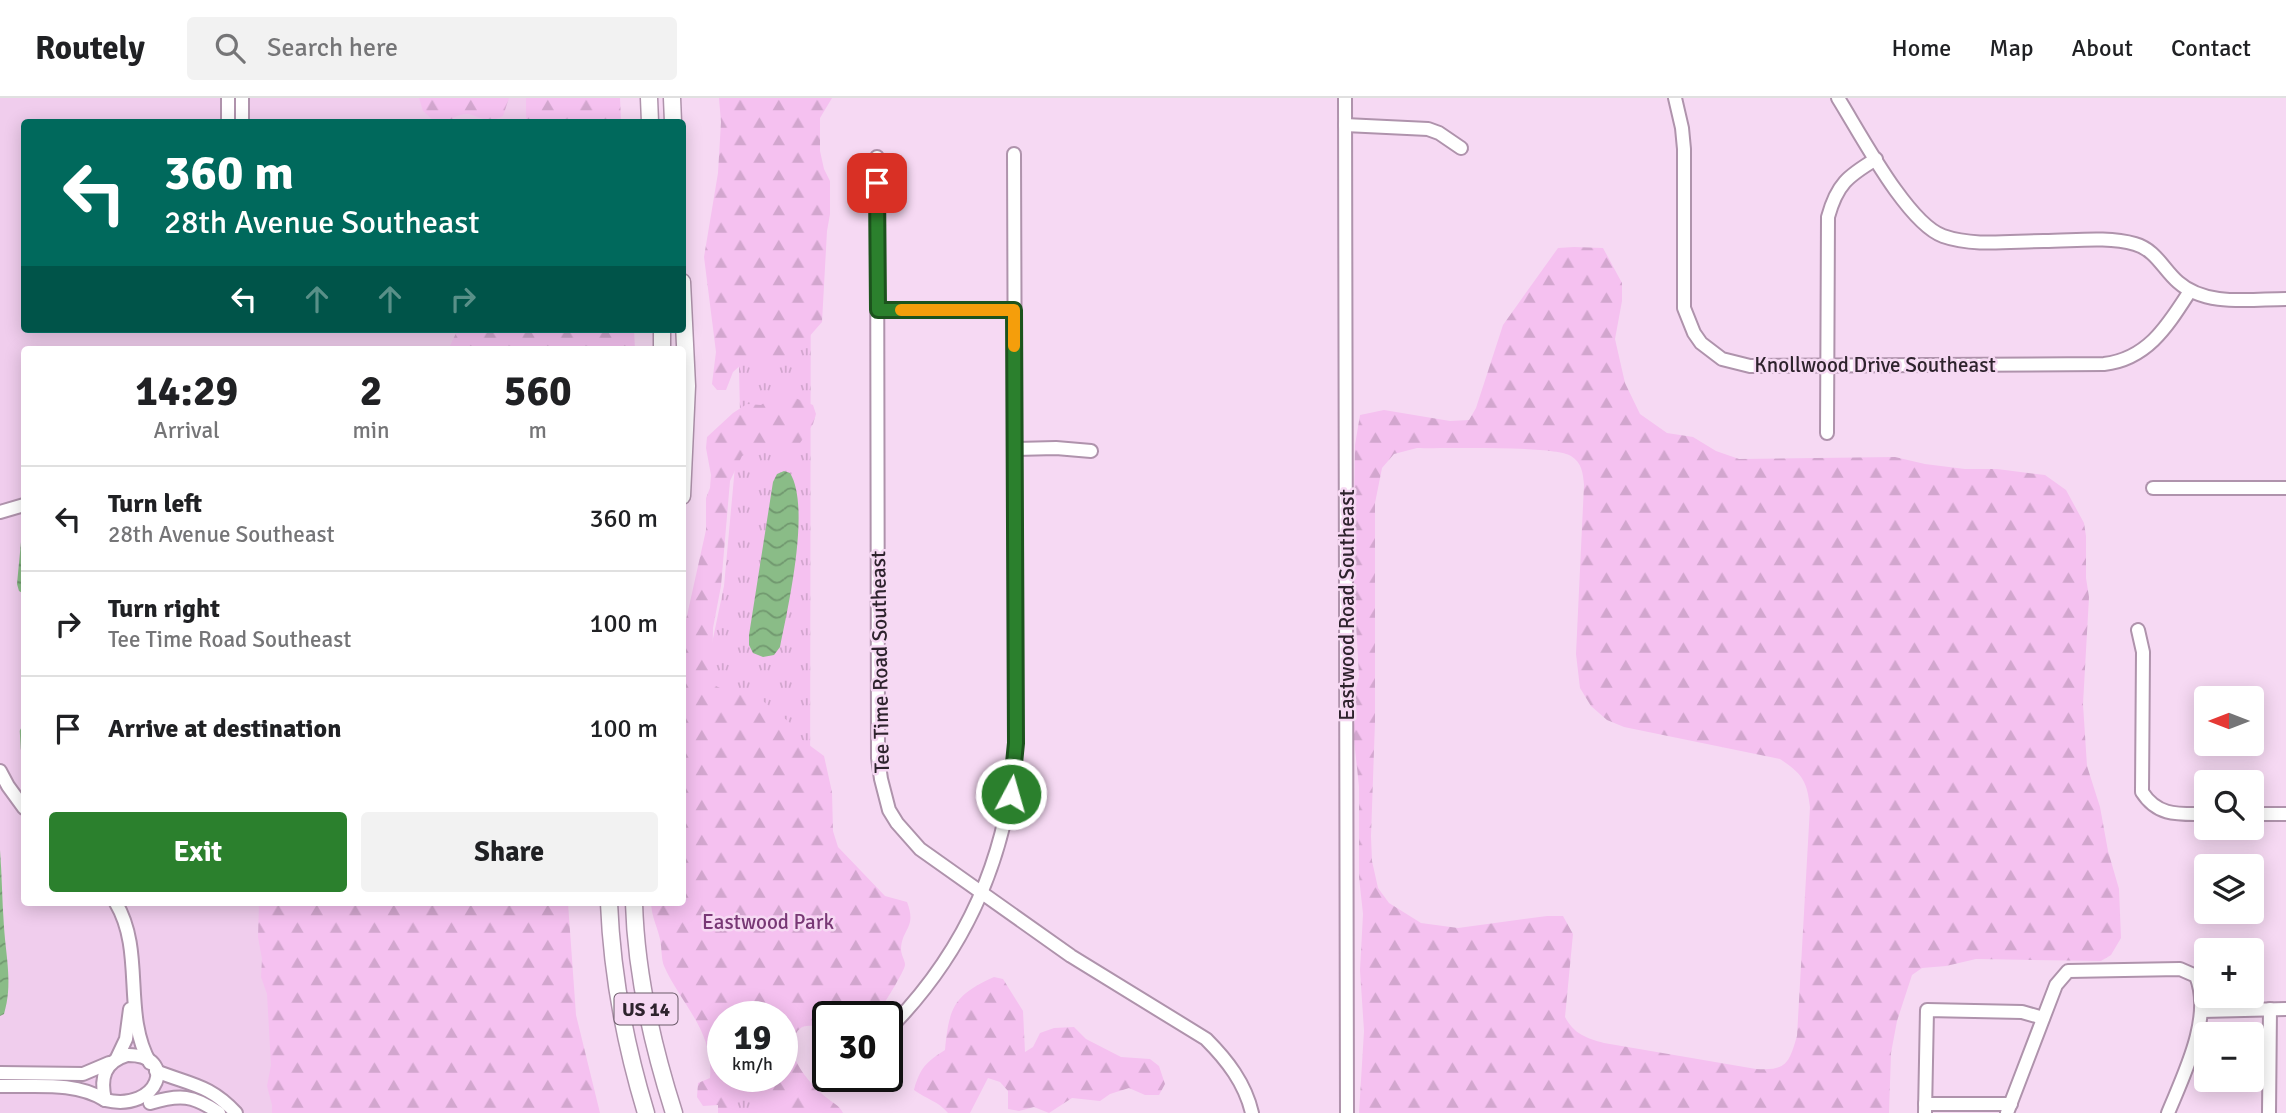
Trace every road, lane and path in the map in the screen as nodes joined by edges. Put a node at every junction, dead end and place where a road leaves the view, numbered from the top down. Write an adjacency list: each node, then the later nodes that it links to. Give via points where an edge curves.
1 (228, 98): 8 (street)
2 (242, 98): 9 (street)
3 (649, 98): 10 (main road)
4 (672, 98): 11 (main road)
5 (1345, 98): 12 (street, Eastwood Road Southeast)
6 (1675, 98): 21 (street, Knollwood Drive Southeast, via 1684,149 1684,308 1693,333 1722,359 1736,364)
7 (1838, 98): 16 (street)
8 (228, 119)
9 (242, 119)
10 (650, 119)
11 (673, 119)
12 (1345, 125): 13 (street, via 1428,129); 60 (street, Eastwood Road Southeast)
13 (1461, 148)
14 (1014, 154): 20 (street)
15 (877, 157): 19 (street, Tee Time Road Southeast)
16 (1876, 159): 17 (street, via 1904,204 1935,233 1971,241 2136,244 2154,254); 21 (street, via 1844,181 1828,217)
17 (2190, 291): 18 (street, via 2223,299); 21 (street, Knollwood Drive Southeast, via 2164,331 2120,362)
18 (2286, 299)
19 (878, 310): 20 (street); 37 (street, Tee Time Road Southeast, via 881,779 889,810 908,836)
20 (1014, 310): 25 (street)
21 (1827, 367): 24 (street)
22 (686, 390): 23 (main road)
23 (686, 433)
24 (1827, 433)
25 (1014, 449): 26 (street); 37 (street, via 1015,753 1005,825)
26 (1091, 451)
27 (2153, 488): 28 (street)
28 (2286, 488)
29 (21, 506): 30 (street)
30 (0, 512)
31 (2138, 630): 34 (street, via 2143,652 2141,792 2158,810)
32 (0, 771): 33 (street)
33 (21, 804)
34 (2194, 814)
35 (2264, 814): 36 (street)
36 (2286, 814)
37 (983, 893): 45 (street, via 932,982); 59 (street, Tee Time Road Southeast, via 1082,963 1206,1039 1235,1073)
38 (117, 906): 41 (street)
39 (609, 906): 57 (main road, US 14, via 621,1015)
40 (634, 906): 58 (main road, US 14, via 643,994)
41 (131, 953): 47 (street, via 126,1039); 48 (street, via 138,1035)
42 (2270, 1009): 43 (street); 44 (street); 62 (street)
43 (2286, 1009)
44 (2202, 1011): 46 (street, via 2202,989 2196,976 2180,969 2068,971 2056,985); 61 (street)
45 (903, 1014)
46 (2043, 1017): 53 (street); 54 (street, via 2022,1012 1927,1010)
47 (113, 1060): 48 (street, via 132,1055); 49 (street, via 83,1074); 51 (street, via 102,1079)
48 (153, 1067): 52 (street, via 158,1087); 56 (street, via 205,1087)
49 (0, 1073)
50 (0, 1086): 51 (street, via 71,1088)
51 (105, 1100): 52 (street, via 125,1111)
52 (150, 1103): 55 (street, via 172,1096 188,1098)
53 (2009, 1108): 54 (street)
54 (1925, 1109)
55 (219, 1113)
56 (236, 1113)
57 (646, 1113)
58 (674, 1113)
59 (1252, 1113)
60 (1347, 1113)
61 (2168, 1113)
62 (2269, 1113)

